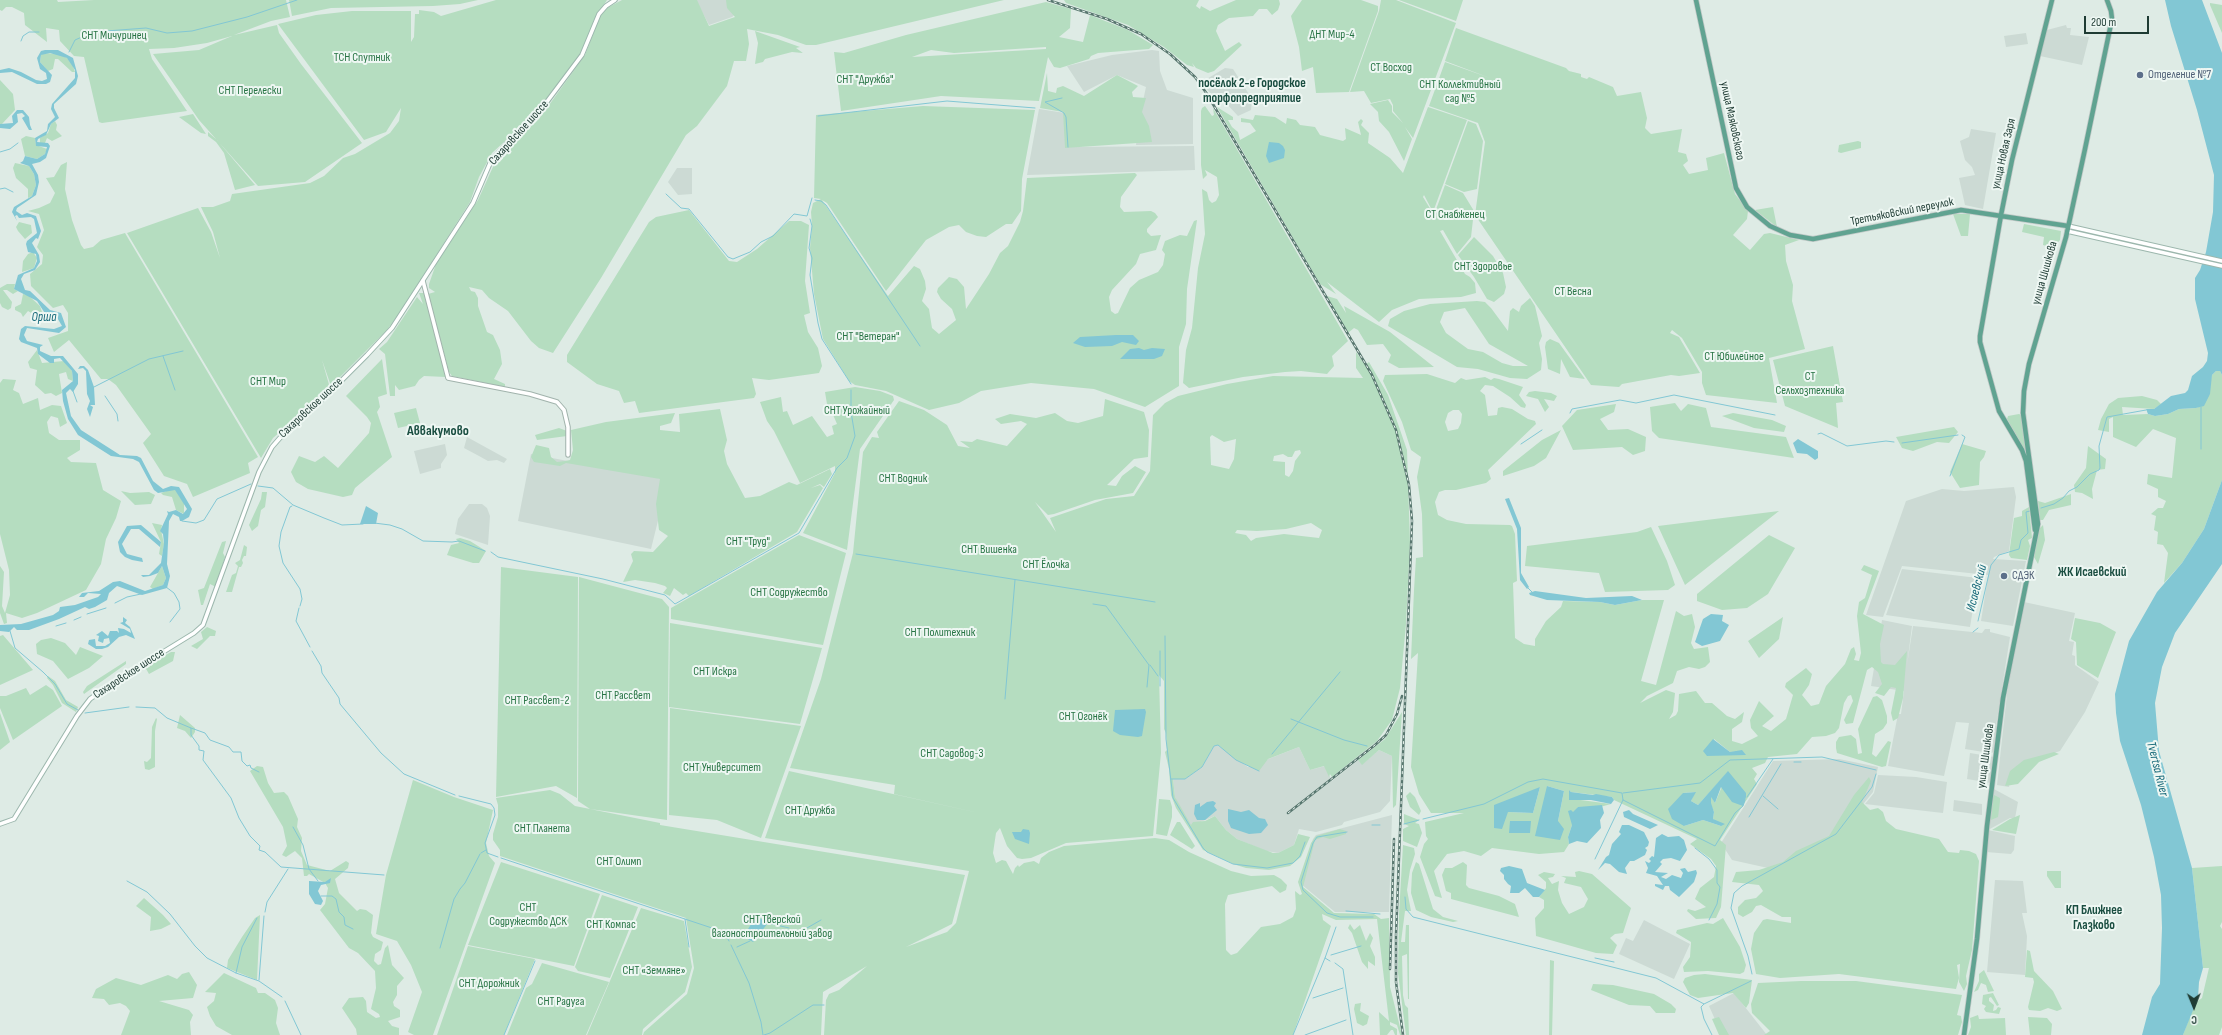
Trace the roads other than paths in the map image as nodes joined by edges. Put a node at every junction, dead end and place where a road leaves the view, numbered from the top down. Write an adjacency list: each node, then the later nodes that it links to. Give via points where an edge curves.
1 (615, 0): 10 (main road, Сахаровское шоссе, via 600,12 582,56 538,115 492,160 473,203)
2 (1696, 0): 7 (main road, улица Маяковского, via 1736,188 1750,210)
3 (2052, 0): 5 (main road, улица Новая Заря, via 2018,134)
4 (2107, 0): 6 (main road, улица Шишкова, via 2112,12 2111,21)
5 (2001, 215): 6 (main road, Третьяковский переулок); 7 (main road, Третьяковский переулок, via 1951,211 1813,238 1794,236); 12 (main road, улица Новая Заря, via 1980,342 1999,411 2022,450)
6 (2068, 228): 8 (main road, Третьяковский переулок); 9 (main road, Третьяковский переулок, via 2095,237); 13 (main road, улица Шишкова, via 2029,364 2023,394 2023,413 2038,517)
7 (1776, 230)
8 (2222, 261)
9 (2222, 266)
10 (423, 281): 11 (main road, via 448,378 556,401 565,413 570,446); 14 (main road, Сахаровское шоссе, via 392,328 373,349 270,449 259,472 203,625 90,699 14,819)
11 (568, 455)
12 (2029, 472): 13 (main road, улица Шишкова)
13 (2035, 540): 15 (main road, улица Шишкова, via 2003,698)
14 (0, 824)
15 (1964, 1035)

